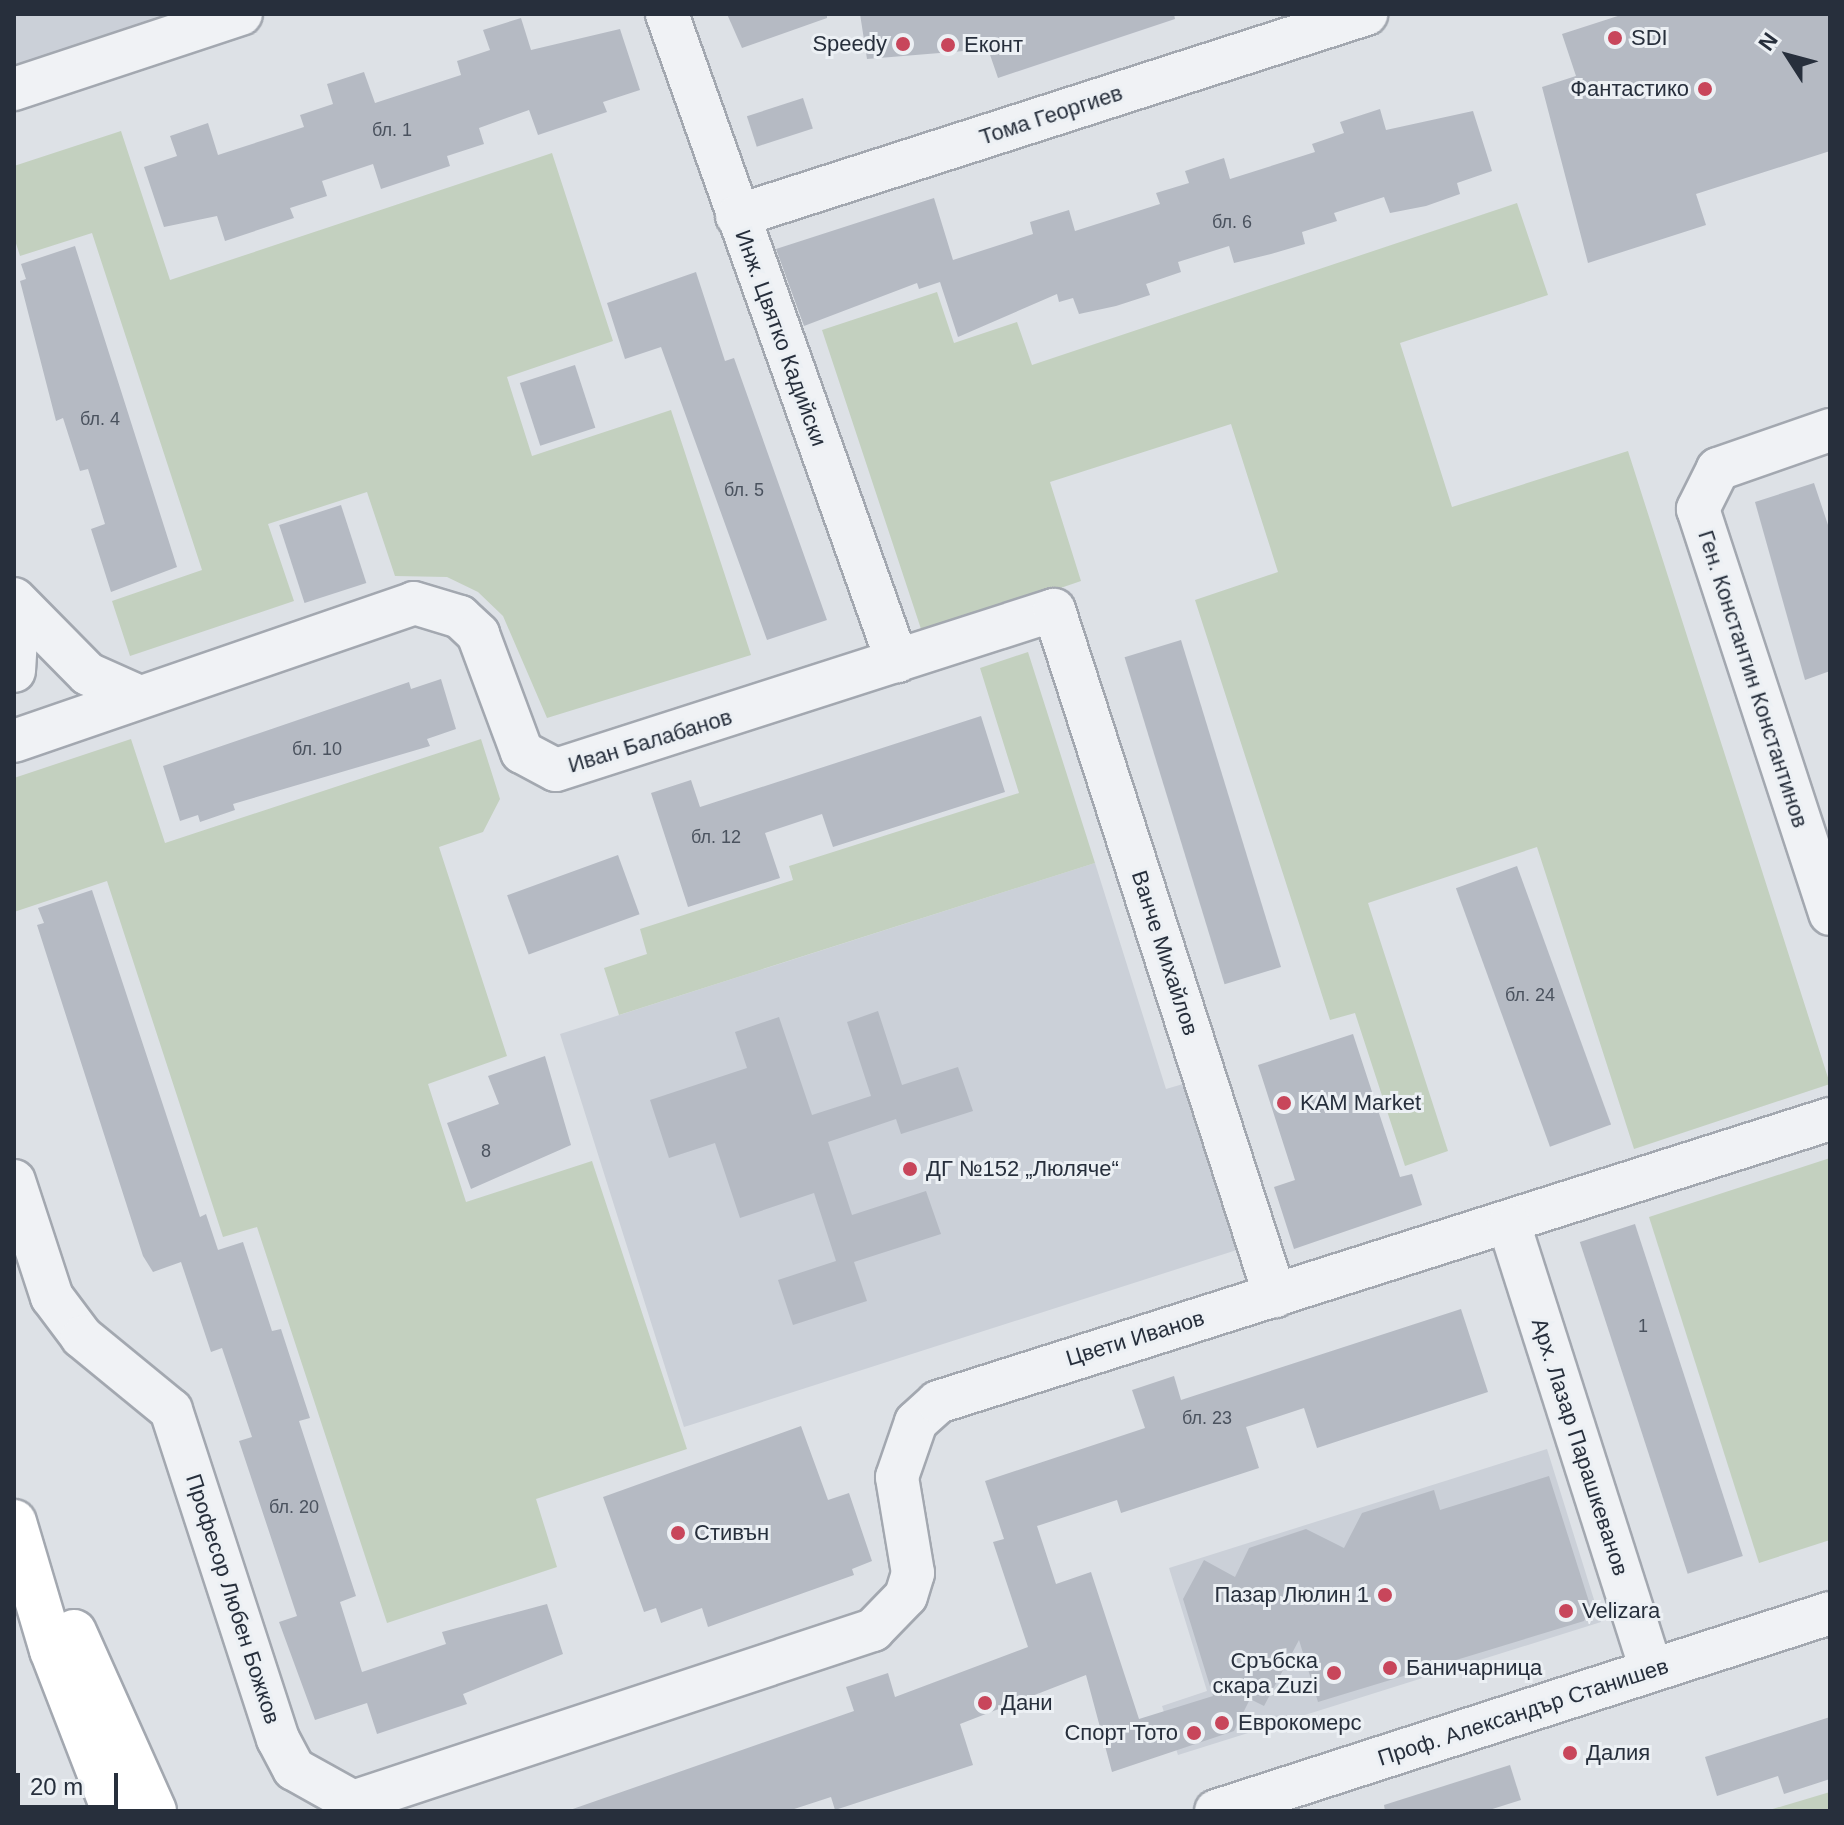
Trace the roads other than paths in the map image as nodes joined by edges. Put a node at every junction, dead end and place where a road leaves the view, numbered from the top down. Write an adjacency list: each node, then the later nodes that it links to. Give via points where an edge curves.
1 (241, 14): 4 (street)
2 (667, 14): 5 (street, Инж. Цвятко Кадийски)
3 (1366, 14): 5 (street, Тома Георгиев)
4 (14, 89)
5 (737, 216): 9 (street, Инж. Цвятко Кадийски)
6 (1830, 430): 13 (street, Ген. Константин Константинов, via 1718,469 1698,509)
7 (16, 603): 10 (street); 11 (street, via 88,674)
8 (1054, 610): 9 (street, Иван Балабанов); 17 (street, Ванче Михайлов)
9 (897, 661): 11 (street, Иван Балабанов, via 556,770 522,752 478,634 438,606 390,608)
10 (14, 671)
11 (133, 694): 12 (street, Иван Балабанов)
12 (14, 741)
13 (1830, 914)
14 (1830, 1119): 16 (street, Цвети Иванов)
15 (14, 1181): 21 (street, Професор Любен Божков, via 52,1297 82,1337 171,1410 294,1769 353,1802 381,1799)
16 (1509, 1224): 17 (street, Цвети Иванов); 20 (street, Арх. Лазар Парашкеванов)
17 (1275, 1296): 21 (street, Цвети Иванов, via 938,1402 902,1448 897,1477 913,1573 892,1615 873,1630)
18 (19, 1534): 22 (main road, via 52,1650); 23 (main road, via 75,1632)
19 (1830, 1613): 20 (street, Проф. Александър Станишев)
20 (1651, 1670): 24 (street, Проф. Александър Станишев)
21 (624, 1716)
22 (114, 1811)
23 (154, 1811)
24 (1216, 1811)

